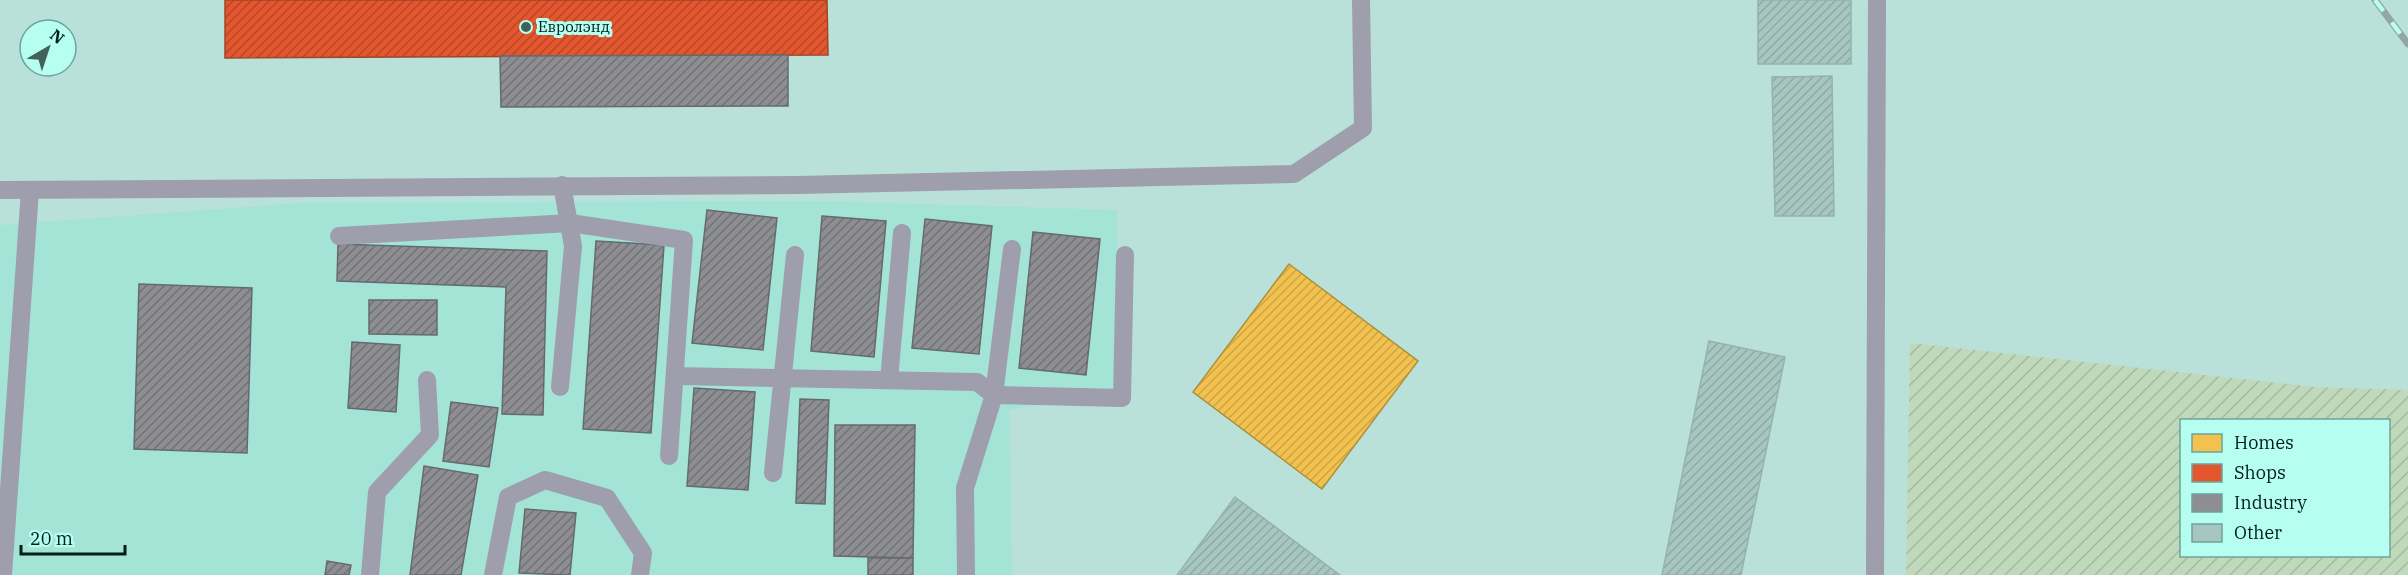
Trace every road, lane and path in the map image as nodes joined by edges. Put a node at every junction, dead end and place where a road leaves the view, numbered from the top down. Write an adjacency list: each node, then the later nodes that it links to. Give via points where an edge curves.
1 (1361, 0): 3 (lane, via 1363,128 1294,174 810,185)
2 (1876, 0): 25 (lane)
3 (562, 185): 5 (lane); 6 (lane)
4 (0, 190): 5 (lane)
5 (30, 190): 20 (lane)
6 (570, 224): 8 (lane); 12 (lane, via 684,240); 16 (lane, via 573,246)
7 (902, 233): 15 (lane)
8 (339, 236)
9 (1012, 249): 17 (lane)
10 (795, 255): 13 (lane)
11 (1125, 255): 17 (lane, via 1122,399)
12 (675, 376): 13 (lane); 18 (lane)
13 (781, 379): 15 (lane); 19 (lane)
14 (427, 380): 21 (lane, via 430,435 377,492)
15 (889, 380): 17 (lane, via 977,382)
16 (560, 387)
17 (994, 395): 24 (lane, via 965,488)
18 (669, 456)
19 (773, 473)
20 (3, 575)
21 (370, 575)
22 (493, 575): 23 (lane, via 508,497 545,480 607,498 644,553)
23 (640, 575)
24 (966, 575)
25 (1875, 575)

